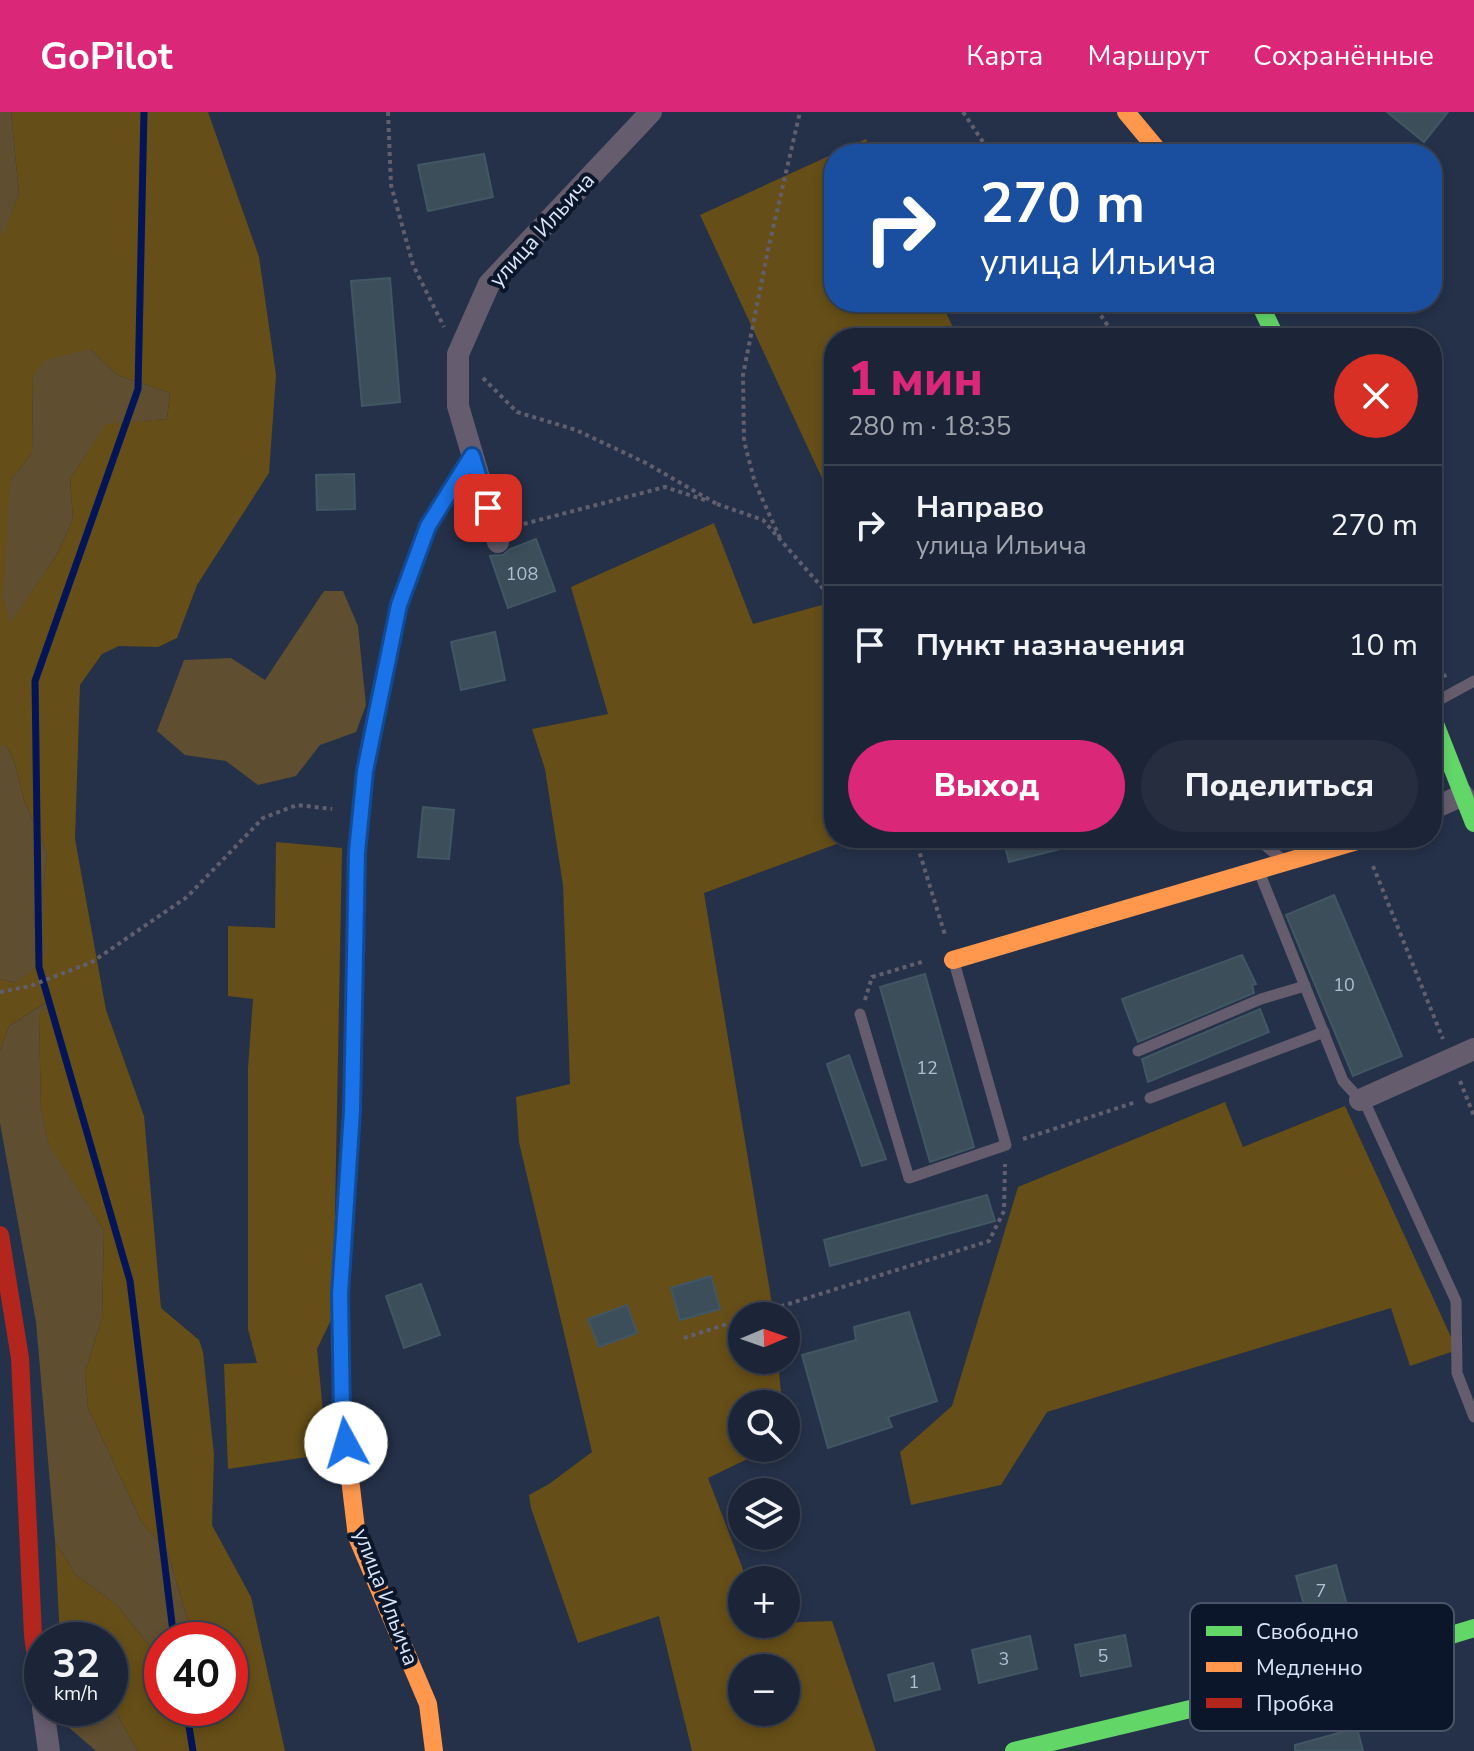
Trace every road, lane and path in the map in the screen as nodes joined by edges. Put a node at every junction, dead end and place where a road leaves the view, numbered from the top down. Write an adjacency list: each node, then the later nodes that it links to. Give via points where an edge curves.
1 (388, 112): 8 (path, via 391,185 413,265)
2 (651, 112): 8 (street, улица Ильича, via 489,284)
3 (800, 112): 12 (path, via 743,375 744,441 755,483)
4 (963, 112): 6 (path)
5 (1126, 112): 7 (street)
6 (984, 144)
7 (1153, 144)
8 (458, 354): 9 (street, улица Ильича, via 458,406); 10 (path, via 517,412 576,430)
9 (472, 456): 13 (street, улица Ильича); 20 (street, улица Ильича, via 428,526 399,605)
10 (717, 504): 11 (path, via 665,487); 12 (path, via 763,520)
11 (520, 525)
12 (780, 538): 14 (path)
13 (498, 542)
14 (824, 589)
15 (1474, 681): 16 (lane)
16 (1442, 699)
17 (1442, 741): 18 (street)
18 (1463, 795): 19 (street); 21 (street)
19 (1442, 804)
20 (361, 812): 30 (path, via 297,805 263,818 187,897 92,962); 51 (street, улица Ильича, via 352,1111 340,1294 342,1412 357,1537 428,1704)
21 (1474, 823)
22 (918, 848): 28 (path)
23 (1268, 848): 26 (lane)
24 (1331, 848): 26 (street)
25 (1368, 848): 35 (path)
26 (1284, 861): 27 (street)
27 (1258, 871): 28 (street); 29 (lane)
28 (952, 956): 31 (path, via 872,977); 39 (lane)
29 (1305, 986): 32 (lane); 34 (lane)
30 (0, 992)
31 (860, 1014): 39 (lane, via 909,1178)
32 (1324, 1032): 36 (lane); 37 (lane, via 1343,1081)
33 (1474, 1049): 35 (street)
34 (1138, 1051)
35 (1451, 1059): 37 (street); 38 (path)
36 (1150, 1098): 39 (path)
37 (1360, 1100): 44 (lane, via 1456,1301 1457,1373)
38 (1474, 1116)
39 (1006, 1145): 41 (path, via 1004,1211 989,1241)
40 (0, 1235): 45 (street, via 20,1358)
41 (795, 1302)
42 (728, 1324): 43 (path)
43 (684, 1338)
44 (1474, 1417)
45 (32, 1622)
46 (1474, 1628): 47 (street)
47 (1454, 1634)
48 (1190, 1709): 52 (street)
49 (45, 1726): 50 (street)
50 (49, 1751)
51 (434, 1751)
52 (1014, 1751)

